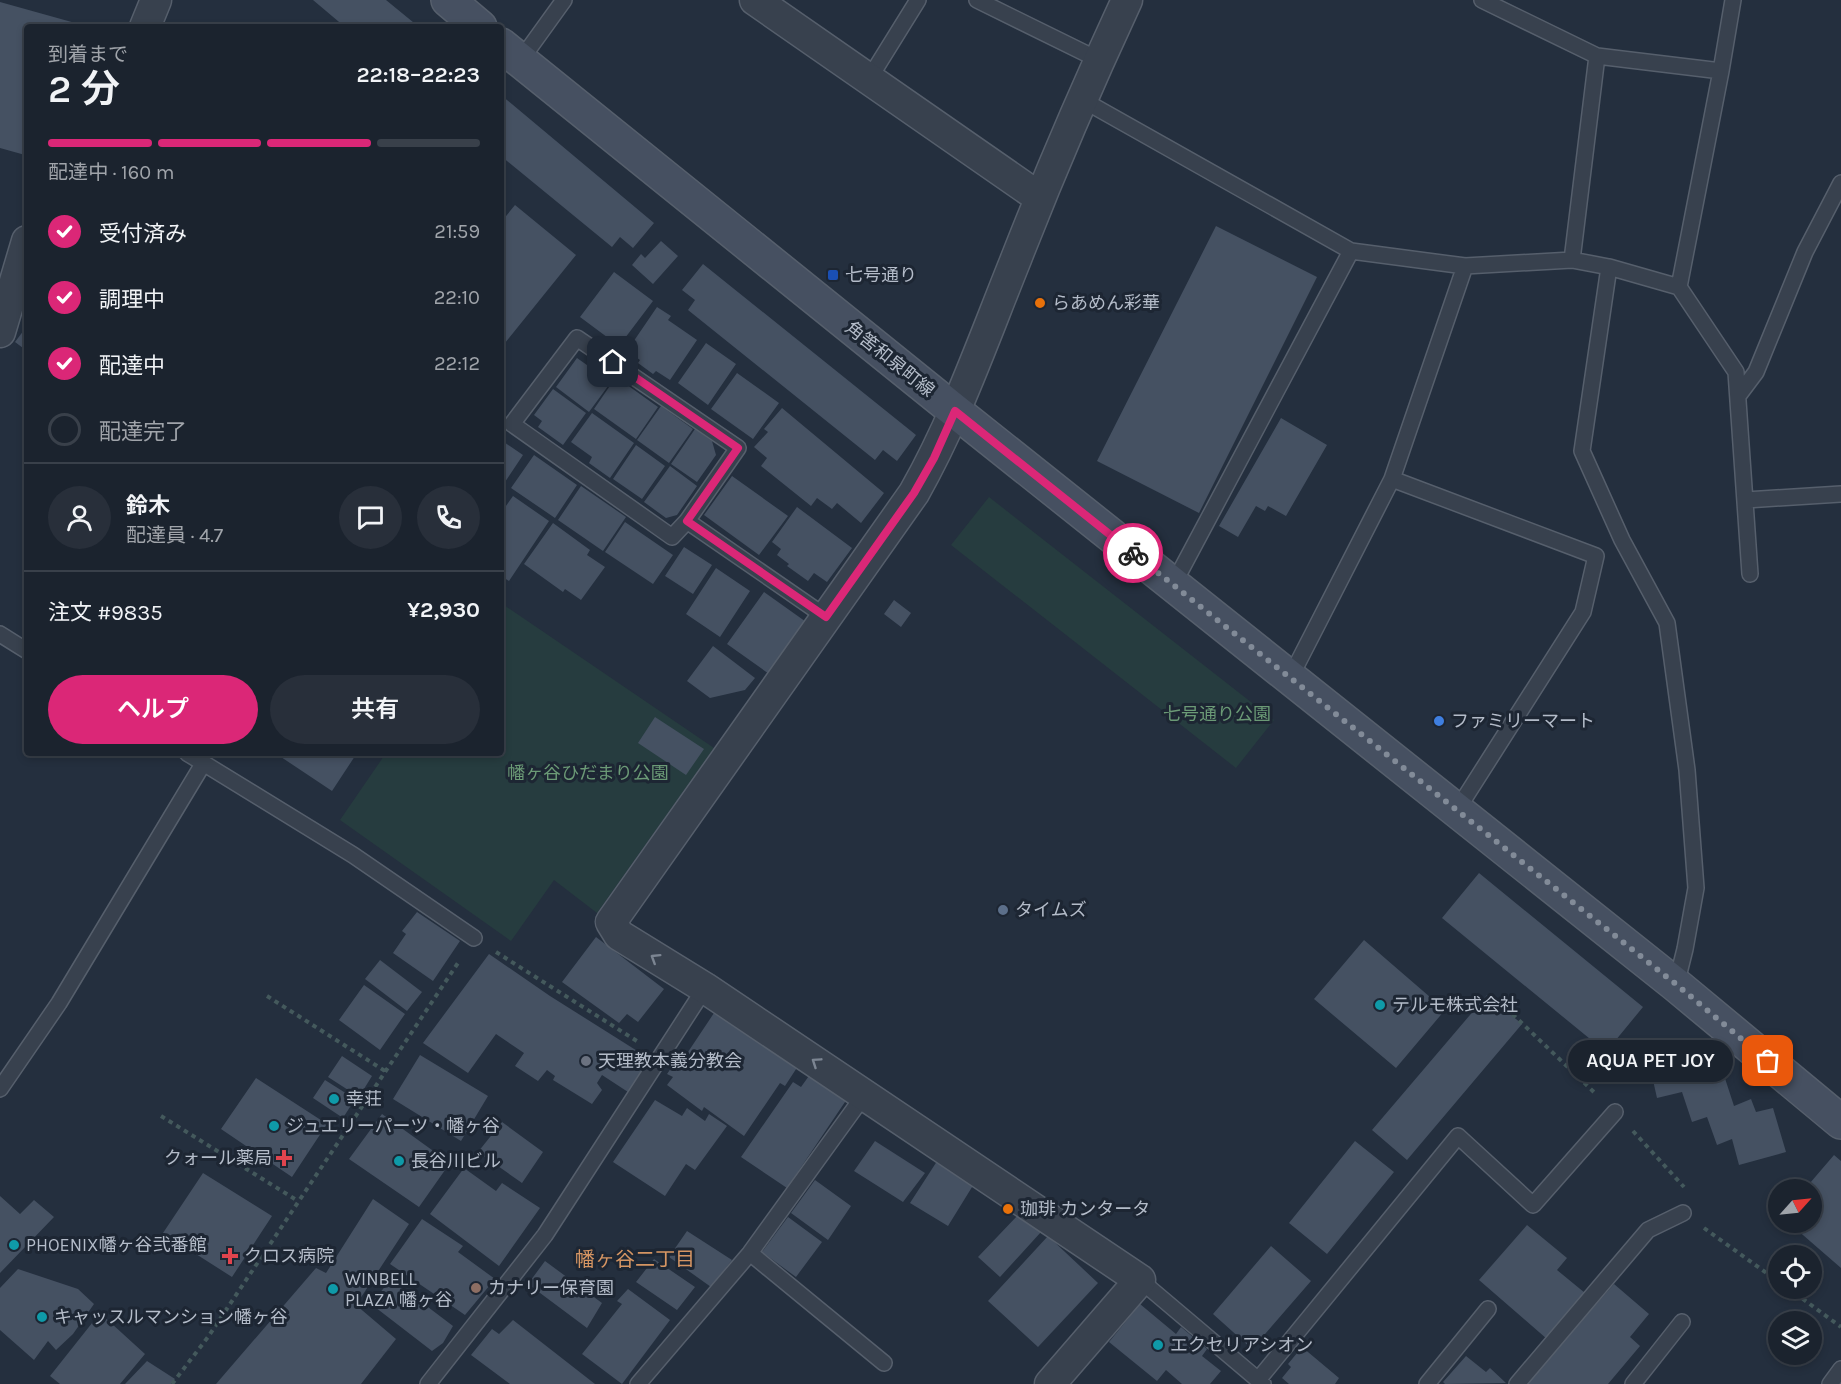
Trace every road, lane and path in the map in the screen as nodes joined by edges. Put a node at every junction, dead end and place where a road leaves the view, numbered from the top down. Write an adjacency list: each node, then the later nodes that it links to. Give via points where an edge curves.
1 (156, 0): 10 (street)
2 (448, 0): 11 (main road)
3 (564, 0): 12 (lane)
4 (755, 0): 16 (street)
5 (918, 0): 16 (lane)
6 (977, 0): 14 (lane)
7 (1127, 0): 14 (street)
8 (1482, 0): 13 (lane)
9 (1733, 0): 15 (lane)
10 (146, 24)
11 (476, 24)
12 (510, 53): 29 (main road, 角筈和泉町線)
13 (1597, 56): 15 (lane); 21 (lane)
14 (1099, 60): 17 (street)
15 (1722, 71): 25 (lane)
16 (869, 79): 19 (street)
17 (1082, 99): 19 (street); 20 (lane)
18 (1841, 183): 28 (lane, via 1805,252 1756,372)
19 (1040, 198): 29 (street)
20 (1351, 251): 23 (lane); 35 (lane)
21 (1572, 260): 23 (lane); 24 (lane)
22 (24, 262): 26 (street)
23 (1465, 266): 30 (lane)
24 (1609, 267): 25 (lane); 44 (lane, via 1582,451 1622,540 1667,623 1687,770 1696,888)
25 (1679, 287): 28 (lane, via 1736,372)
26 (20, 291): 27 (street)
27 (0, 332)
28 (1738, 396): 32 (lane)
29 (955, 411): 35 (main road, 角筈和泉町線); 36 (street, via 914,493)
30 (1392, 479): 39 (lane); 42 (lane, via 1596,556 1583,612)
31 (1841, 494): 32 (lane)
32 (1746, 500): 34 (lane)
33 (687, 521): 33 (lane, via 738,448 577,338 512,424 672,537); 36 (lane)
34 (1750, 574)
35 (1173, 585): 39 (main road, 角筈和泉町線)
36 (826, 617): 45 (street, one-way to 36, via 619,935 611,922)
37 (0, 634): 38 (lane)
38 (24, 649)
39 (1290, 678): 42 (main road, 角筈和泉町線)
40 (191, 756): 41 (lane)
41 (203, 764): 43 (lane, via 353,855); 50 (lane, via 59,1003)
42 (1457, 810): 44 (main road, 角筈和泉町線)
43 (474, 938): 48 (path); 49 (path)
44 (1677, 985): 54 (main road, 角筈和泉町線)
45 (705, 988): 48 (lane); 51 (street, one-way to 45)
46 (267, 996): 49 (path)
47 (1506, 1008): 52 (path)
48 (662, 1056): 69 (lane, via 545,1235)
49 (385, 1071): 55 (path)
50 (0, 1089)
51 (865, 1094): 57 (lane); 59 (street)
52 (1615, 1112): 56 (path, via 1690,1193); 67 (lane, via 1533,1205 1458,1136)
53 (161, 1116): 55 (path)
54 (1841, 1122)
55 (298, 1201): 68 (path)
56 (1683, 1213): 58 (path); 72 (lane, via 1648,1230)
57 (750, 1253): 64 (lane); 70 (lane)
58 (1768, 1274)
59 (1140, 1280): 66 (street); 67 (lane)
60 (1803, 1299): 63 (path)
61 (1488, 1309): 71 (lane)
62 (1682, 1322): 73 (lane)
63 (1841, 1326)
64 (884, 1363)
65 (1841, 1369): 74 (lane)
66 (1056, 1382)
67 (1260, 1382)
68 (172, 1384)
69 (428, 1384)
70 (638, 1384)
71 (1427, 1384)
72 (1517, 1384)
73 (1633, 1384)
74 (1830, 1384)

